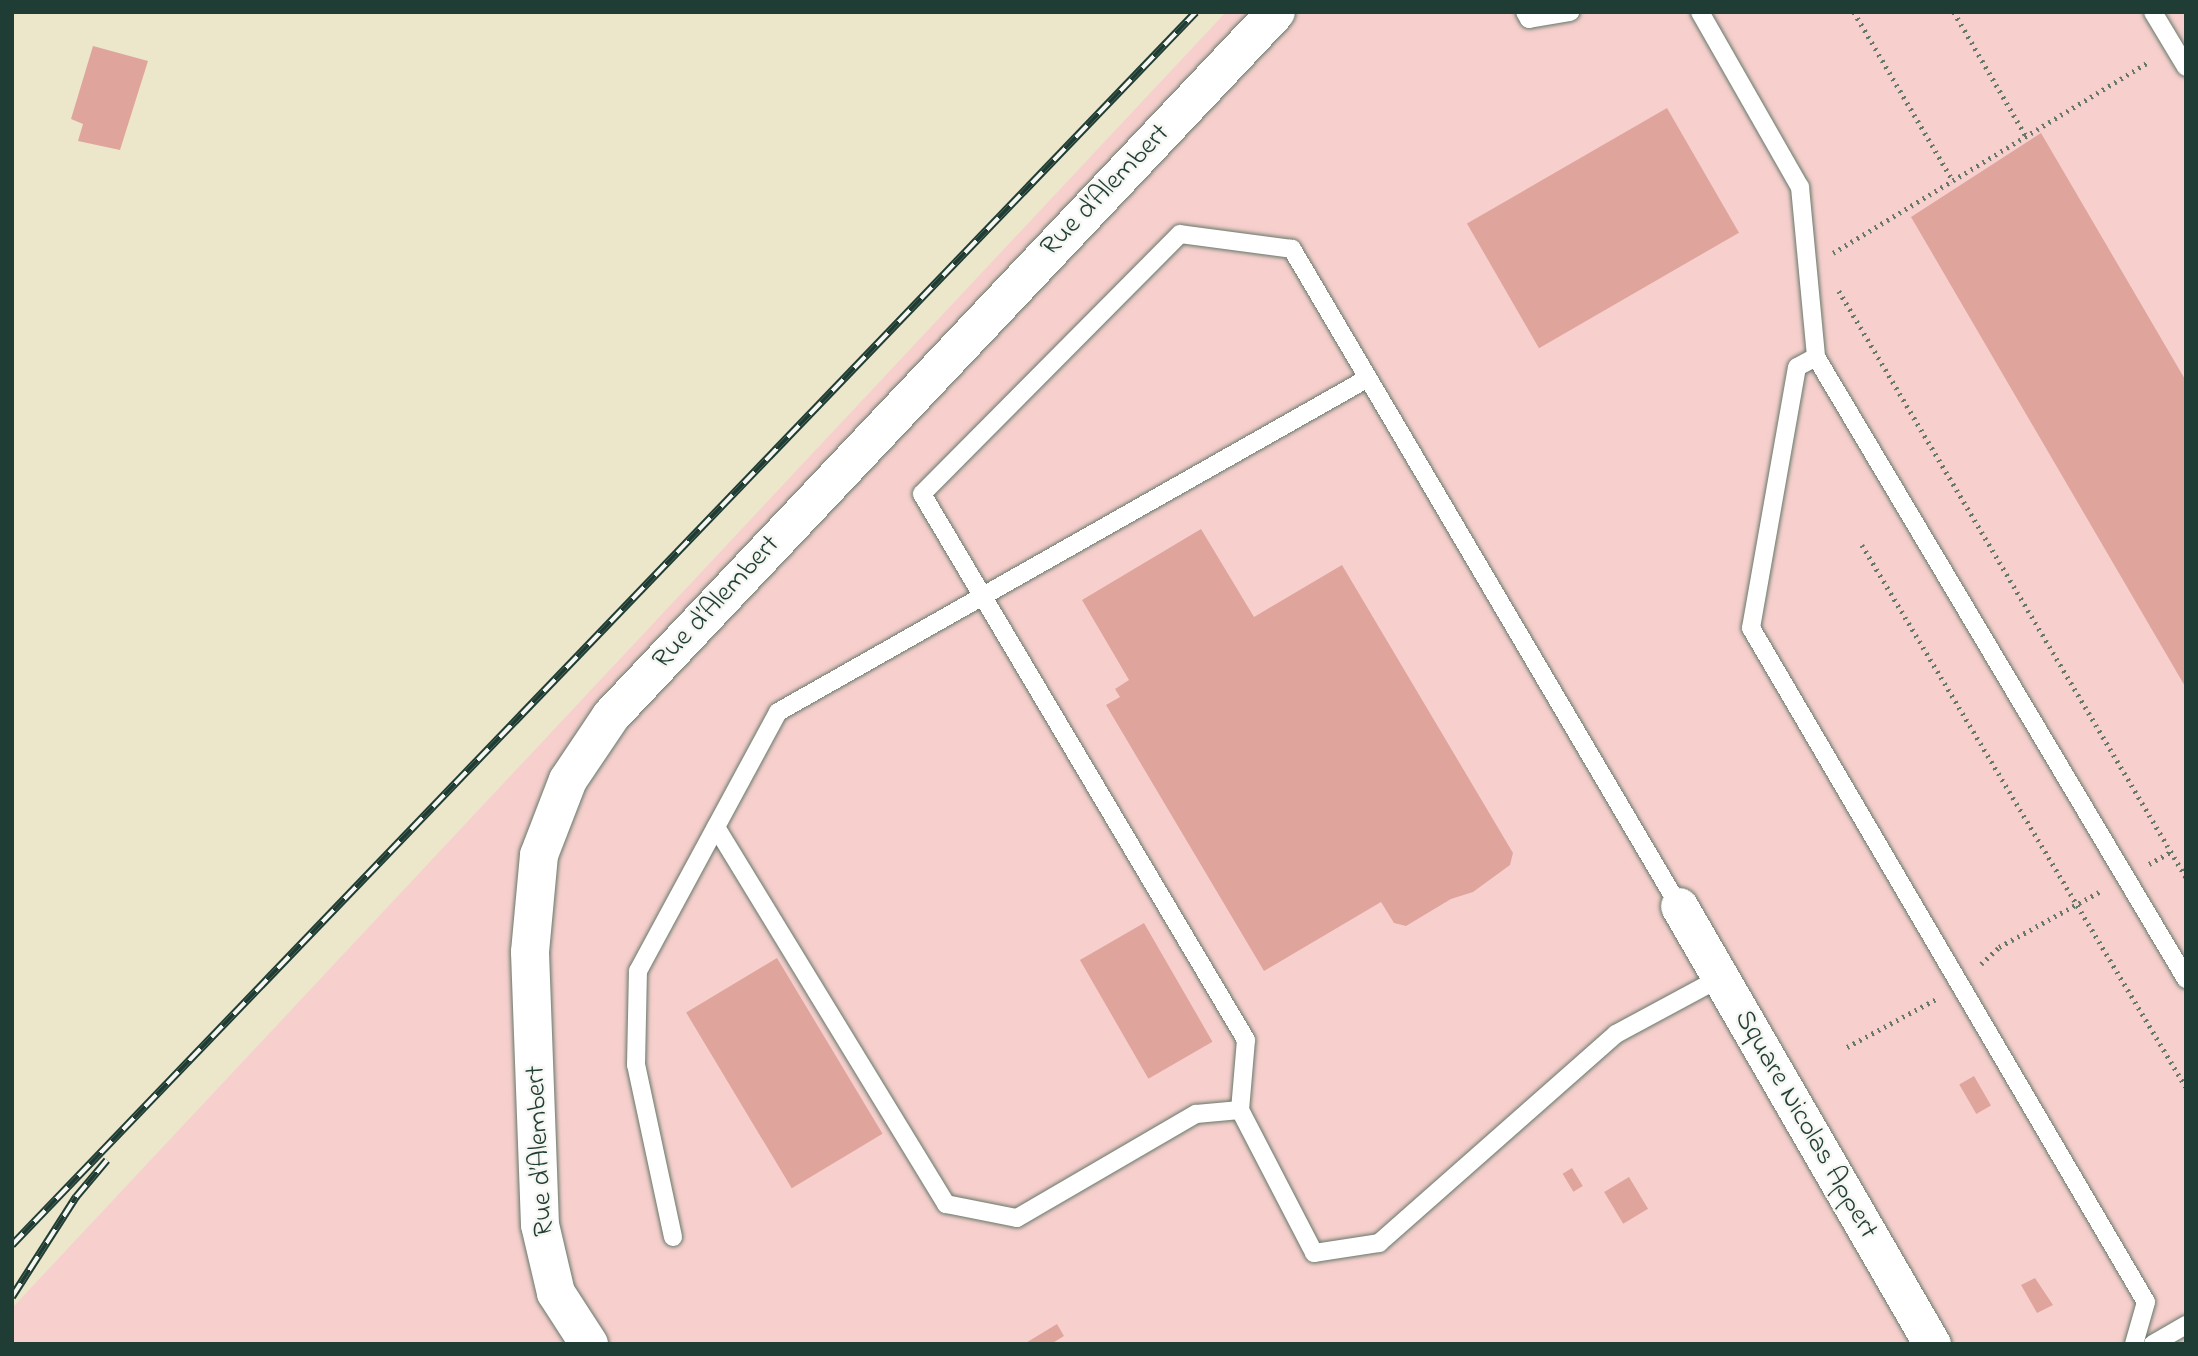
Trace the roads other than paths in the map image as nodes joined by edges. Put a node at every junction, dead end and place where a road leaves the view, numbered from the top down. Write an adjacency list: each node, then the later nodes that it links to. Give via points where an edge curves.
1 (1276, 12): 17 (street, Rue d’Alembert, via 611,716 568,780 539,855 530,952 540,1225 556,1293)
2 (1525, 12): 3 (lane, via 1529,19)
3 (1570, 12)
4 (1700, 12): 7 (lane, via 1800,187 1814,264)
5 (2152, 12): 6 (lane)
6 (2186, 67)
7 (1816, 357): 13 (lane); 19 (lane, via 1797,367 1751,628 2146,1302)
8 (1368, 378): 9 (lane); 9 (lane, via 1292,249 1180,234 922,494); 11 (lane)
9 (982, 596): 10 (lane, via 778,712); 14 (lane, via 1246,1040)
10 (716, 827): 14 (lane, via 946,1204 1017,1218 1196,1114); 15 (lane, via 638,971 636,1065)
11 (1679, 906): 12 (street, Square Nicolas Appert)
12 (1720, 978): 14 (lane, via 1616,1034 1379,1243 1314,1253); 18 (street, Square Nicolas Appert)
13 (2186, 979)
14 (1240, 1110)
15 (673, 1237)
16 (2186, 1325): 20 (lane)
17 (589, 1344)
18 (1932, 1344)
19 (2134, 1344)
20 (2153, 1344)

